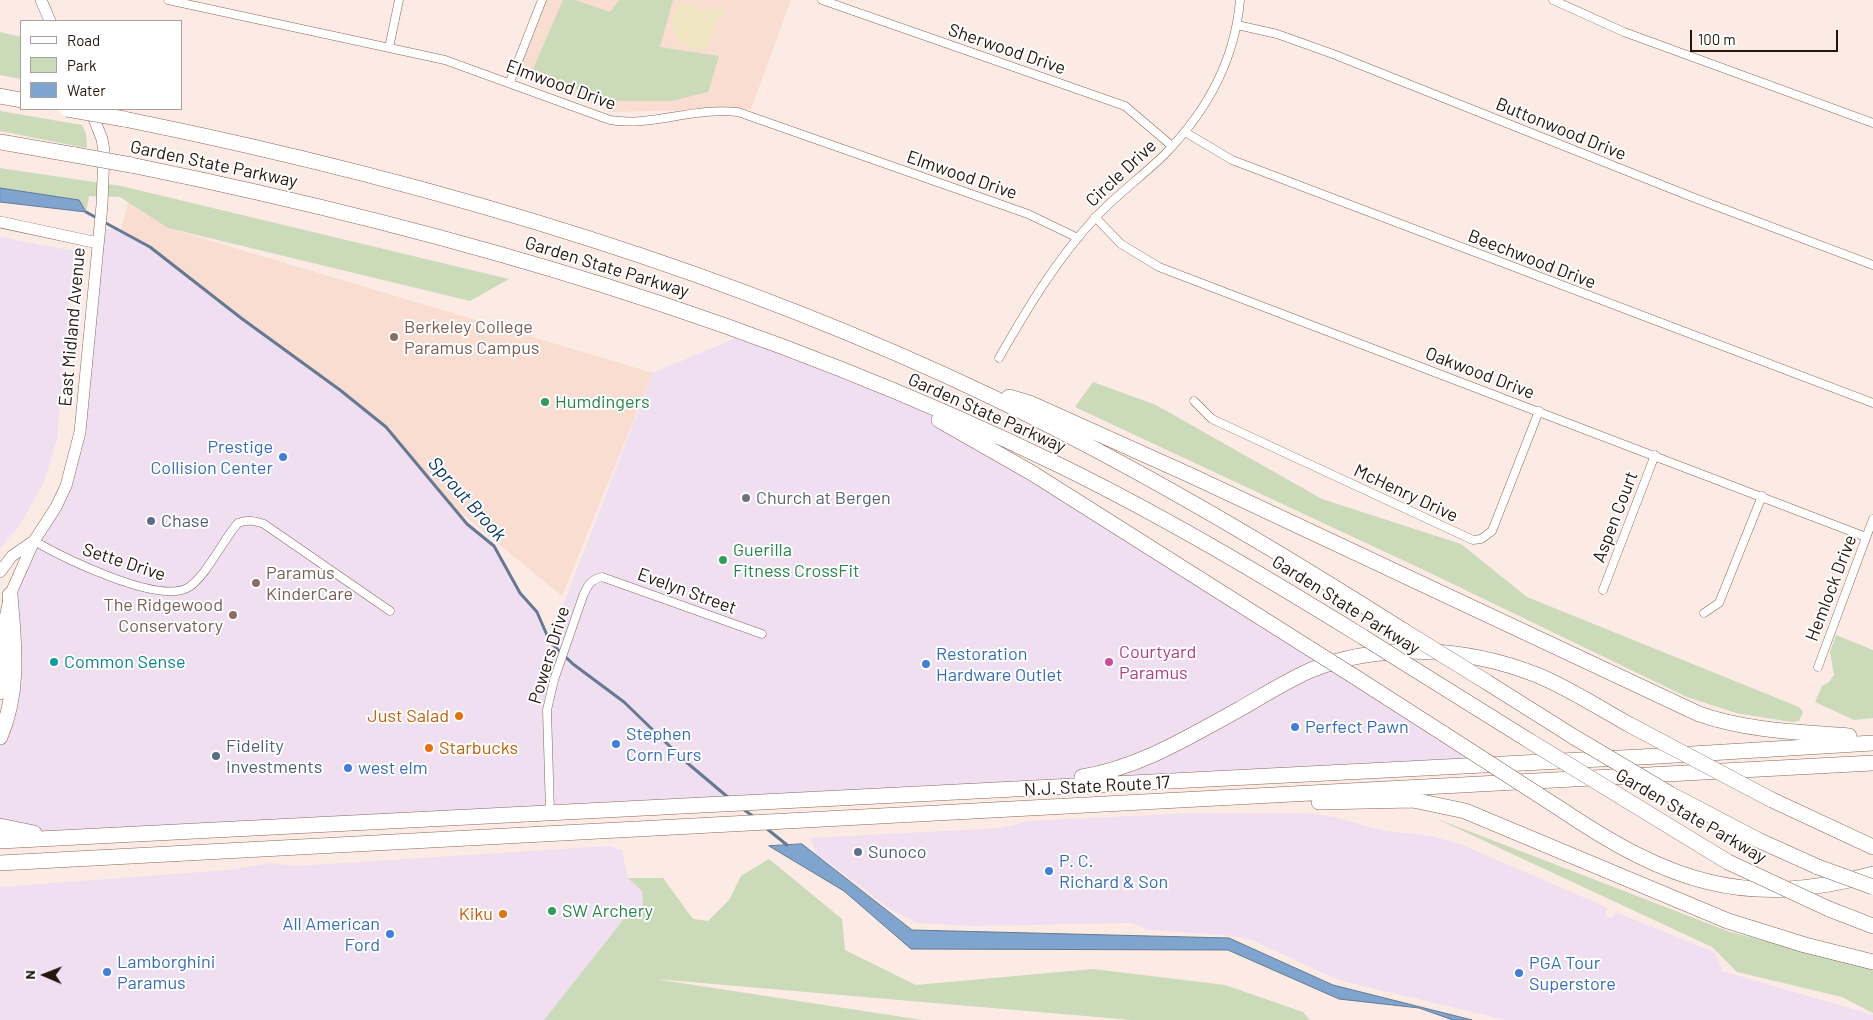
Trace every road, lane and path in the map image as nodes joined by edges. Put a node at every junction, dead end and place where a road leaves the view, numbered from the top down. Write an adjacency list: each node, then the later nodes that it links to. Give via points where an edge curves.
1 (41, 0): 8 (street)
2 (168, 0): 10 (street, Elmwood Drive)
3 (399, 0): 10 (street)
4 (542, 0): 11 (street)
5 (822, 0): 19 (street, Sherwood Drive, via 1125,106)
6 (1240, 0): 9 (street, Circle Drive)
7 (1553, 0): 16 (street, via 1624,32)
8 (50, 20)
9 (1237, 25): 17 (street, Circle Drive, via 1220,79); 24 (street, Buttonwood Drive, via 1277,34 1333,54 1692,197)
10 (390, 48): 11 (street, Elmwood Drive, via 445,60)
11 (510, 82): 22 (street, Elmwood Drive, via 622,122 707,110 738,112 1028,214)
12 (0, 96): 13 (highway)
13 (20, 100)
14 (72, 110): 26 (highway, Garden State Parkway, bridge, via 258,148 388,180 536,223 738,291)
15 (90, 110): 23 (street, East Midland Avenue, via 104,151)
16 (1873, 123)
17 (1185, 132): 19 (street, Circle Drive); 29 (street, Beechwood Drive, via 1232,160)
18 (0, 142): 27 (highway, Garden State Parkway, bridge, via 335,209 542,265 699,315)
19 (1172, 146): 20 (street, Circle Drive)
20 (1095, 218): 22 (street, Circle Drive); 30 (street, Oakwood Drive, via 1121,244 1159,267)
21 (0, 222): 23 (street)
22 (1078, 238): 25 (street, Circle Drive, via 1033,300)
23 (98, 243): 35 (street, East Midland Avenue, via 80,432 74,464 56,507)
24 (1873, 265)
25 (999, 358)
26 (939, 373): 46 (highway, via 1032,404 1153,458 1699,714 1761,730); 58 (highway, Garden State Parkway, bridge, via 1053,427 1180,494 1670,794 1733,828 1818,867)
27 (866, 379): 57 (highway, bridge, via 1032,473 1628,852 1669,871 1708,883 1771,890 1811,887); 59 (highway, Garden State Parkway, bridge, via 1014,444 1206,542 1728,862 1828,909)
28 (1194, 401): 30 (street, McHenry Drive, via 1212,419 1474,540 1492,531)
29 (1873, 403)
30 (1539, 411): 31 (street, Oakwood Drive)
31 (1655, 455): 32 (street, Oakwood Drive); 38 (street, Aspen Court)
32 (1762, 496): 34 (street, Oakwood Drive); 41 (street, via 1719,603)
33 (1873, 519): 34 (street, Hemlock Drive)
34 (1866, 537): 43 (street, Hemlock Drive)
35 (34, 541): 36 (street, East Midland Avenue, via 12,556); 39 (street, East Midland Avenue); 40 (street, Sette Drive, via 84,567 142,587 172,592 196,582 238,524 245,520 256,521)
36 (0, 572)
37 (602, 577): 42 (street, Evelyn Street); 51 (street, Powers Drive, via 588,584 559,664 547,710)
38 (1603, 590)
39 (10, 595): 44 (street, East Midland Avenue, via 4,622 5,670); 45 (highway, via 15,681)
40 (390, 610)
41 (1704, 613)
42 (762, 634)
43 (1818, 666)
44 (0, 694)
45 (0, 737)
46 (1873, 738)
47 (1873, 743): 49 (highway)
48 (1873, 763): 50 (highway)
49 (1018, 788): 51 (highway); 53 (highway, bridge, via 1099,774 1147,759 1309,671 1339,661 1370,654 1430,652 1500,663 1553,682 1770,799)
50 (1205, 799): 54 (highway, N.J. State Route 17); 60 (highway, via 1357,803 1413,800 1451,808 1494,822 1728,921)
51 (550, 812): 52 (highway, via 67,839)
52 (0, 837)
53 (1873, 847)
54 (37, 861): 55 (highway, N.J. State Route 17); 56 (highway)
55 (0, 863)
56 (0, 874)
57 (1873, 874)
58 (1873, 887)
59 (1873, 926)
60 (1873, 962)

